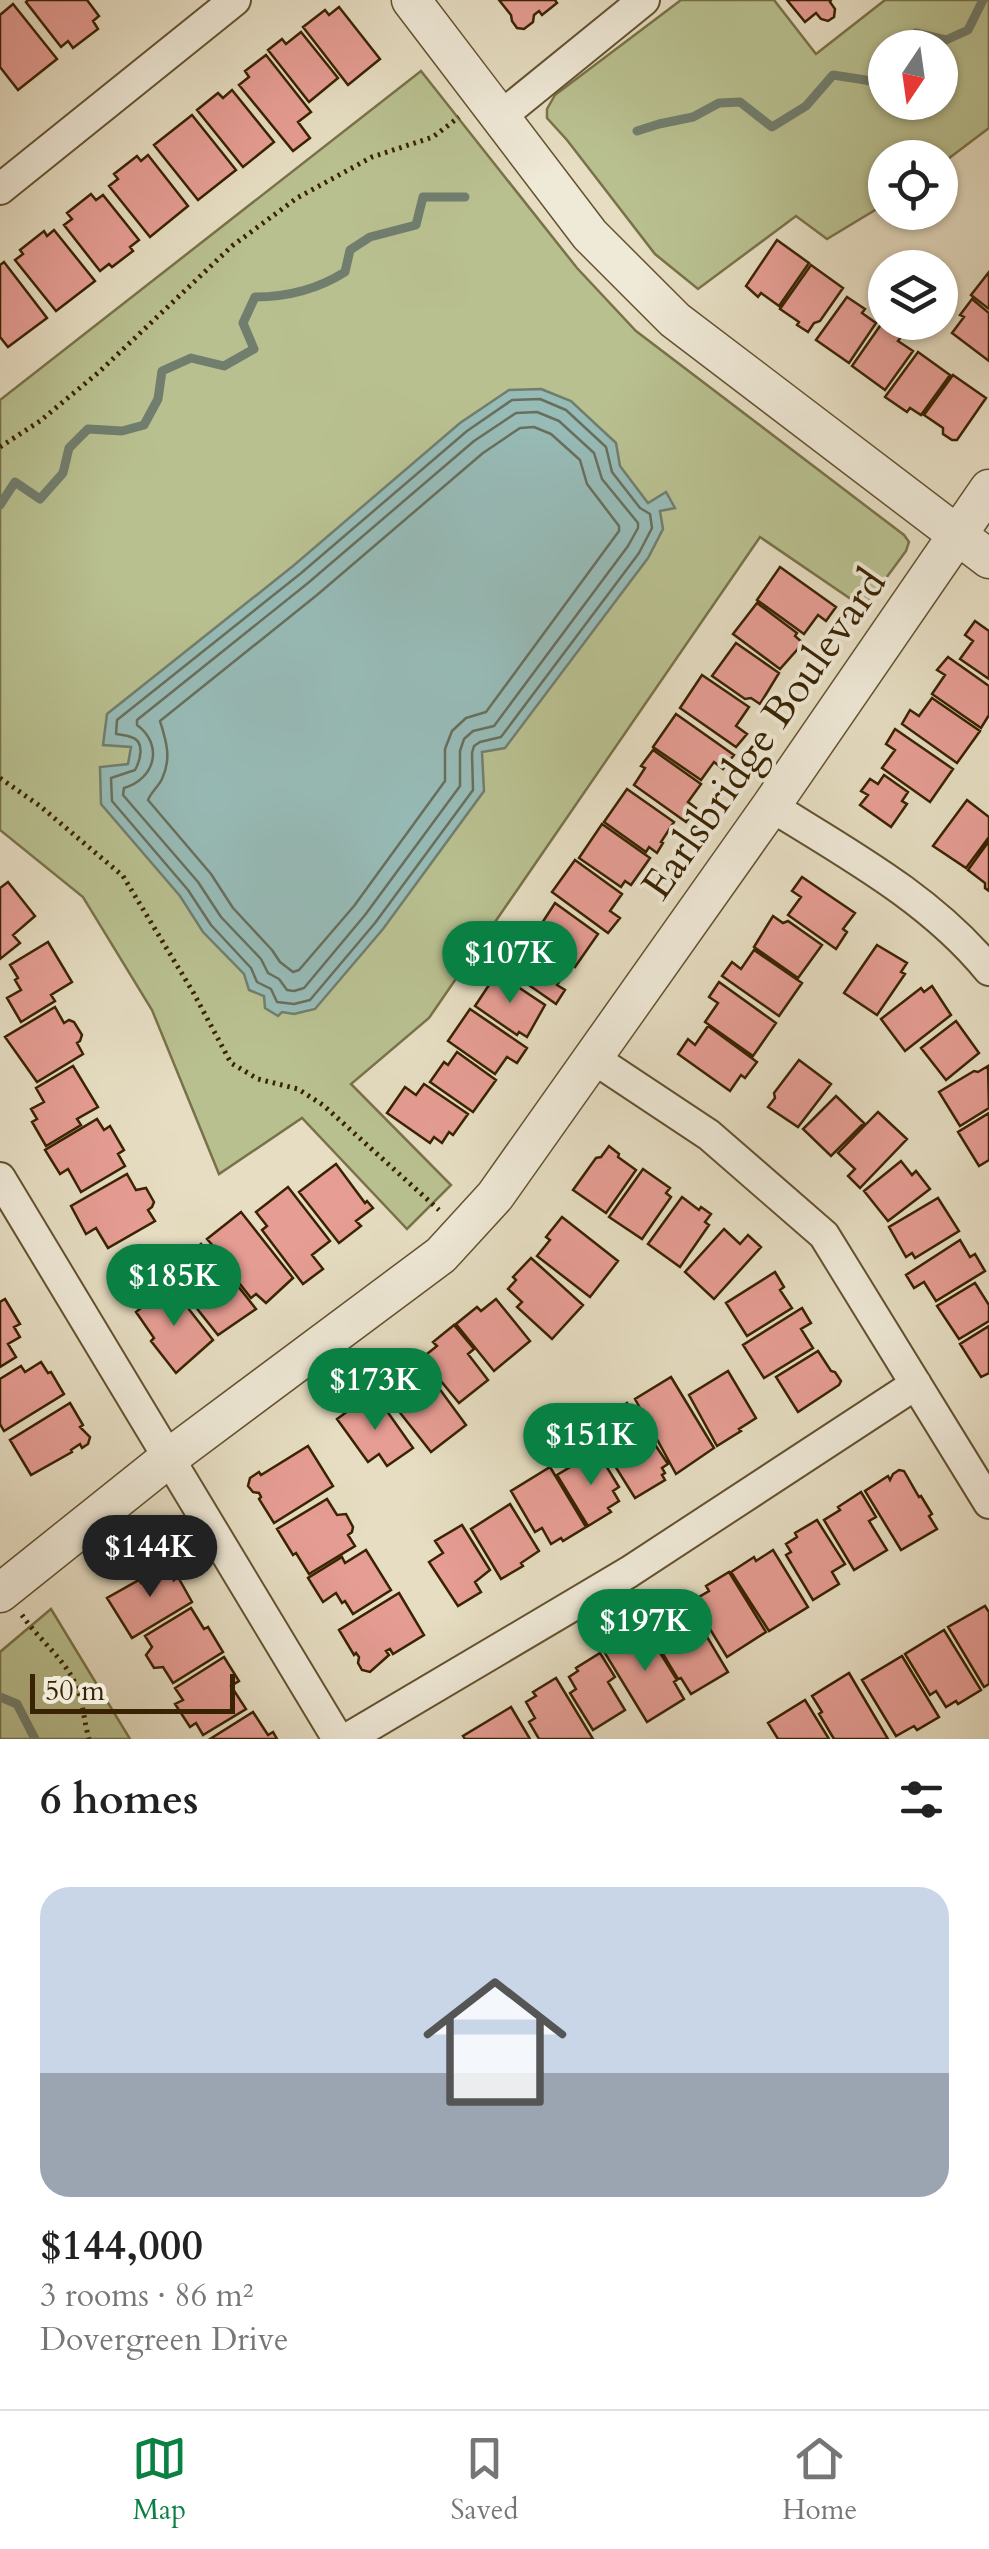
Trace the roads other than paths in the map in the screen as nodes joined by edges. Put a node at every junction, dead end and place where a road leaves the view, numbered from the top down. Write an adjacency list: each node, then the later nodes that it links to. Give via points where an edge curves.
1 (235, 0): 5 (street)
2 (410, 0): 4 (street)
3 (644, 0): 4 (street)
4 (492, 107): 7 (street, via 590,235 675,320)
5 (0, 189)
6 (989, 489): 7 (street, Earlsbridge Boulevard)
7 (957, 534): 8 (street); 9 (street, Earlsbridge Boulevard)
8 (989, 559)
9 (771, 806): 10 (street, via 902,888); 11 (street, Earlsbridge Boulevard)
10 (989, 970)
11 (593, 1058): 13 (street, via 709,1135 824,1235); 14 (street, Earlsbridge Boulevard, via 495,1196 441,1254)
12 (0, 1178): 14 (street)
13 (916, 1384): 15 (street); 18 (street, via 629,1572)
14 (170, 1457): 16 (street, Earlsbridge Boulevard); 17 (street)
15 (989, 1503)
16 (2, 1591)
17 (338, 1739)
18 (347, 1739)

